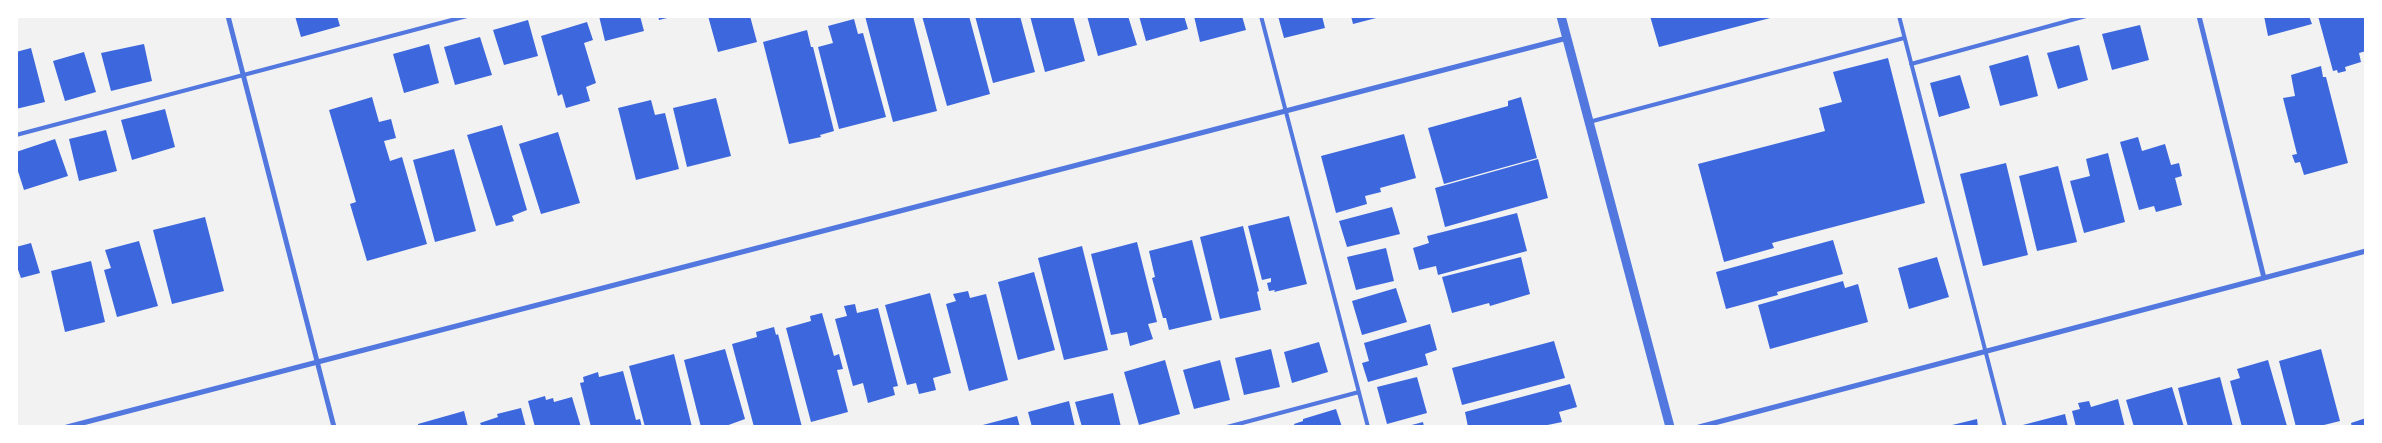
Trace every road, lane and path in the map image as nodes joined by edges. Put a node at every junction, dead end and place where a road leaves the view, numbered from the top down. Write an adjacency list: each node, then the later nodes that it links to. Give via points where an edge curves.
1 (228, 16): 11 (street)
2 (467, 16): 11 (lane)
3 (1261, 16): 12 (lane)
4 (1561, 16): 8 (street)
5 (1899, 16): 9 (lane)
6 (2086, 16): 10 (lane)
7 (2199, 16): 16 (street)
8 (1567, 38): 12 (street); 13 (street)
9 (1904, 38): 10 (lane); 13 (lane)
10 (1911, 64): 17 (lane)
11 (243, 75): 14 (lane); 18 (street)
12 (1286, 110): 18 (street); 19 (lane)
13 (1589, 122): 24 (street)
14 (16, 135)
15 (2366, 251): 16 (street)
16 (2264, 278): 17 (street)
17 (1985, 350): 25 (street); 26 (lane)
18 (317, 362): 20 (street); 21 (street)
19 (1359, 392): 22 (lane); 23 (lane)
20 (68, 427)
21 (334, 427)
22 (1227, 427)
23 (1368, 427)
24 (1670, 427)
25 (1699, 427)
26 (2005, 427)

